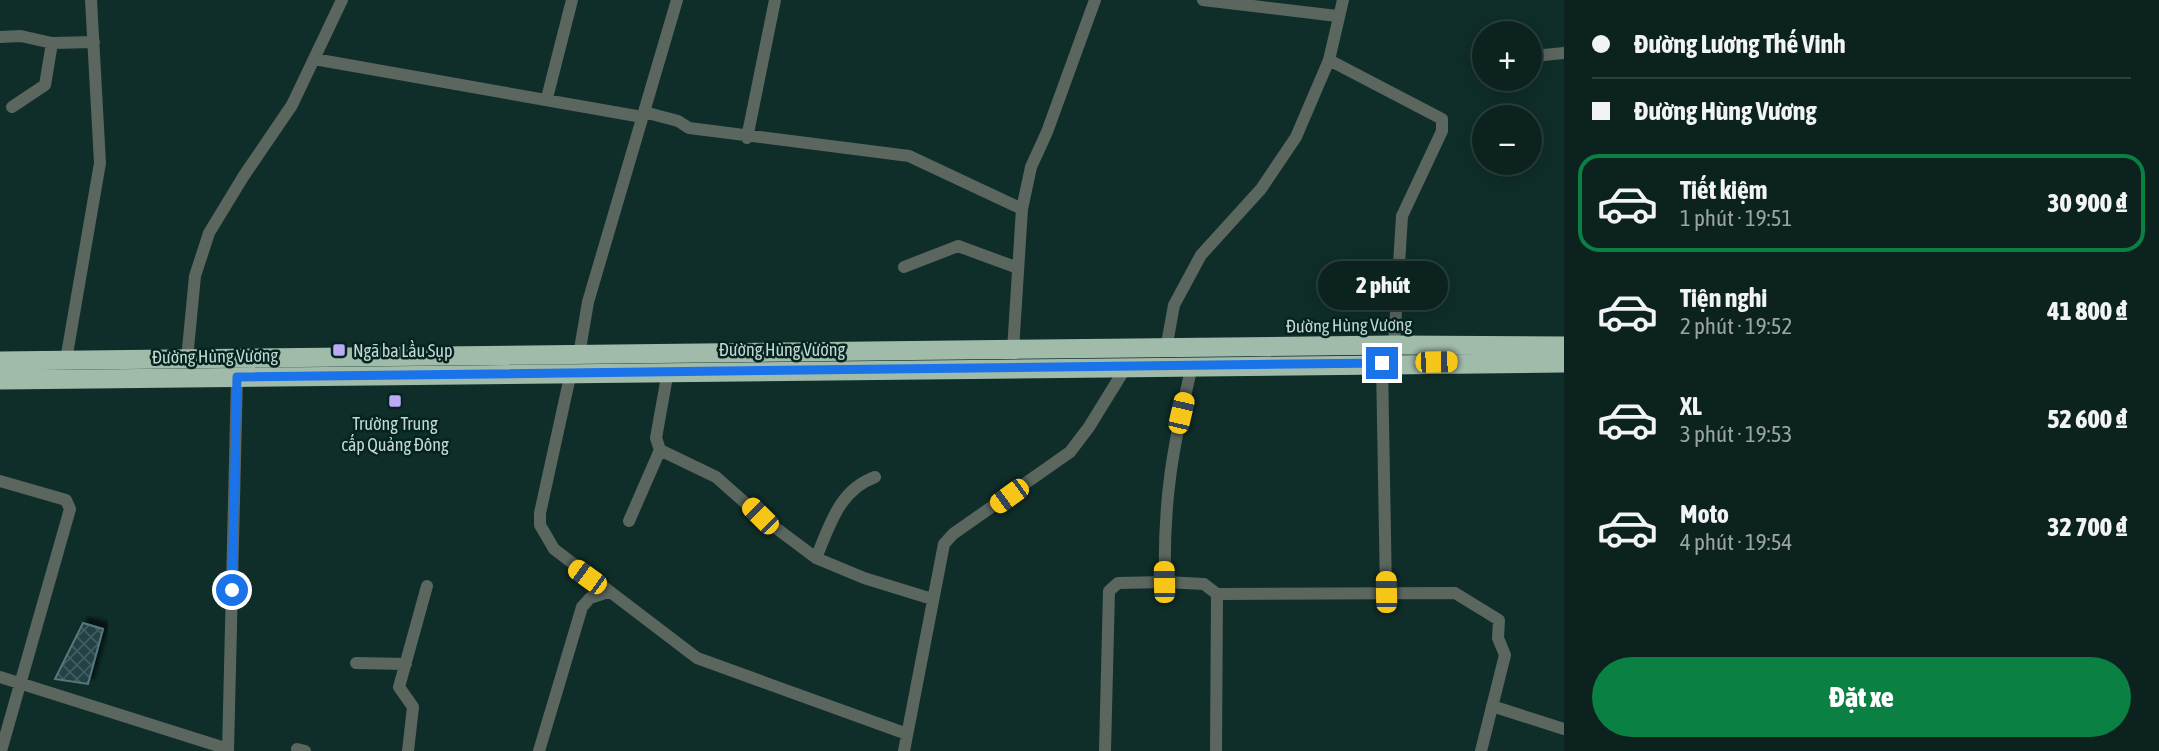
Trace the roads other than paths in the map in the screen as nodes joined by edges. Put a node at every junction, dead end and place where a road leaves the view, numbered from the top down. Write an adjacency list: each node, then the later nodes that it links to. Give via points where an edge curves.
1 (91, 0): 11 (street)
2 (342, 0): 15 (street)
3 (572, 0): 17 (street)
4 (677, 0): 19 (street)
5 (775, 0): 20 (street)
6 (1095, 0): 21 (street, via 1031,167)
7 (1203, 0): 9 (street)
8 (1343, 0): 9 (street)
9 (1337, 16): 16 (street)
10 (0, 37): 12 (street)
11 (94, 41): 12 (street); 29 (street, via 100,163)
12 (52, 43): 18 (street, via 45,85)
13 (1564, 53): 14 (street)
14 (1542, 55)
15 (314, 60): 17 (street); 28 (street, via 292,105 209,233 195,276)
16 (1329, 60): 24 (street, via 1442,119 1441,131 1402,216); 26 (street, via 1296,137 1261,189 1201,255 1174,304)
17 (547, 98): 19 (street)
18 (12, 107)
19 (643, 115): 20 (street); 33 (street, via 588,302)
20 (747, 138): 21 (street, via 909,156)
21 (1022, 209): 23 (street)
22 (904, 267): 23 (street, via 958,246)
23 (1018, 268): 27 (street)
24 (1394, 345): 25 (highway, Đường Hùng Vương); 26 (highway, Đường Hùng Vương)
25 (1564, 346)
26 (1166, 349): 27 (highway, Đường Hùng Vương)
27 (1013, 350): 33 (highway, Đường Hùng Vương)
28 (187, 359): 29 (highway, Đường Hùng Vương); 33 (highway, Đường Hùng Vương)
29 (66, 360): 30 (highway, Đường Hùng Vương)
30 (0, 361)
31 (1382, 363): 32 (highway, Đường Hùng Vương); 34 (highway, Đường Hùng Vương); 47 (street)
32 (1564, 363)
33 (575, 364): 36 (highway, Đường Hùng Vương); 37 (highway, Đường Hùng Vương); 46 (street, via 540,525 554,549)
34 (1192, 366): 35 (highway, Đường Hùng Vương); 44 (street, via 1168,478)
35 (1126, 367): 36 (highway, Đường Hùng Vương); 49 (street, via 1070,452 948,539 940,555)
36 (668, 371): 39 (street, via 656,438)
37 (237, 377): 38 (highway, Đường Hùng Vương); 57 (street)
38 (0, 380)
39 (660, 450): 42 (street); 43 (street, via 716,477)
40 (875, 477): 43 (street, via 857,483 841,502)
41 (0, 481): 53 (street, via 55,494 66,500 69,509)
42 (629, 521)
43 (816, 558): 49 (street)
44 (1164, 582): 48 (street, via 1204,583); 62 (street, via 1118,583 1109,591)
45 (427, 586): 51 (street)
46 (608, 592): 56 (street, via 697,658); 60 (street, via 590,598 582,607)
47 (1386, 592): 48 (street); 54 (street, via 1455,593 1499,620 1498,638 1505,655)
48 (1217, 594): 63 (street)
49 (932, 598): 56 (street)
50 (356, 663): 51 (street)
51 (406, 664): 59 (street, via 399,687 413,708)
52 (0, 677): 53 (street)
53 (19, 683): 57 (street); 58 (street)
54 (1492, 706): 55 (street); 64 (street)
55 (1564, 730)
56 (907, 734): 61 (street)
57 (228, 750)
58 (1, 751)
59 (408, 751)
60 (539, 751)
61 (904, 751)
62 (1105, 751)
63 (1216, 751)
64 (1481, 751)

